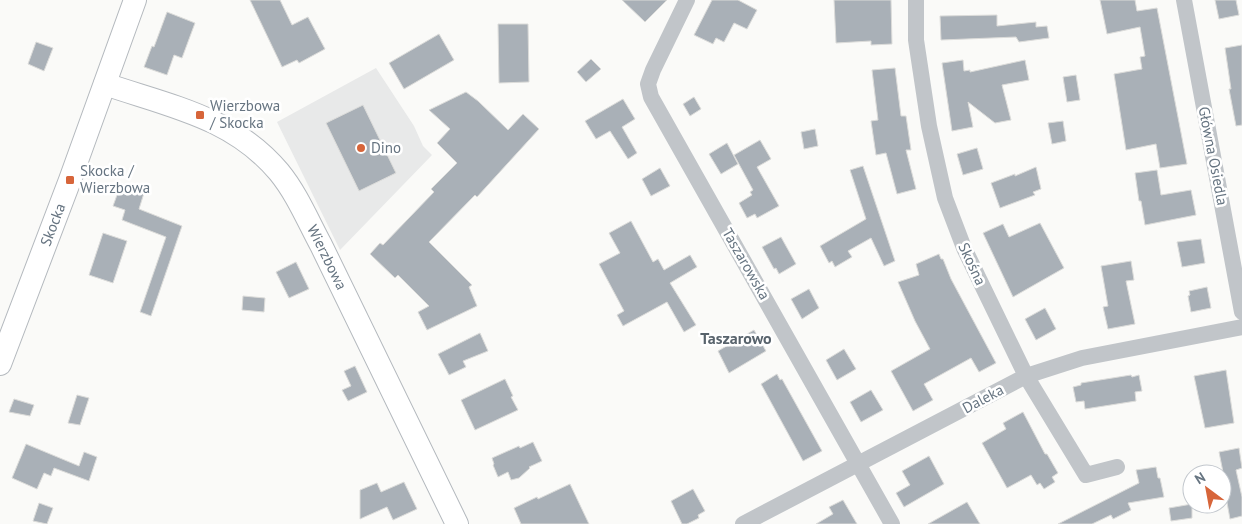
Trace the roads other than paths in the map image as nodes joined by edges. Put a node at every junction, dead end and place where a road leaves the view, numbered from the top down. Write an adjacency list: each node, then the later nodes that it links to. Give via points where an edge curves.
1 (135, 0): 5 (street, Skocka)
2 (687, 0): 10 (street, Taszarowska, via 653,70 648,84 651,97)
3 (916, 0): 9 (street, Skośna, via 916,40 929,126 945,198 964,248)
4 (1184, 0): 6 (street, Główna Osiedla)
5 (105, 84): 8 (street, Skocka); 12 (street, Wierzbowa, via 200,115 231,130 251,144 280,174 321,245)
6 (1242, 312)
7 (1242, 327): 9 (street, Daleka, via 1082,358)
8 (0, 364)
9 (1026, 376): 10 (street, Daleka); 11 (street, Skośna, via 1086,475)
10 (858, 463): 13 (street, Daleka); 14 (street, Taszarowska)
11 (1117, 467)
12 (457, 524)
13 (743, 524)
14 (892, 524)

